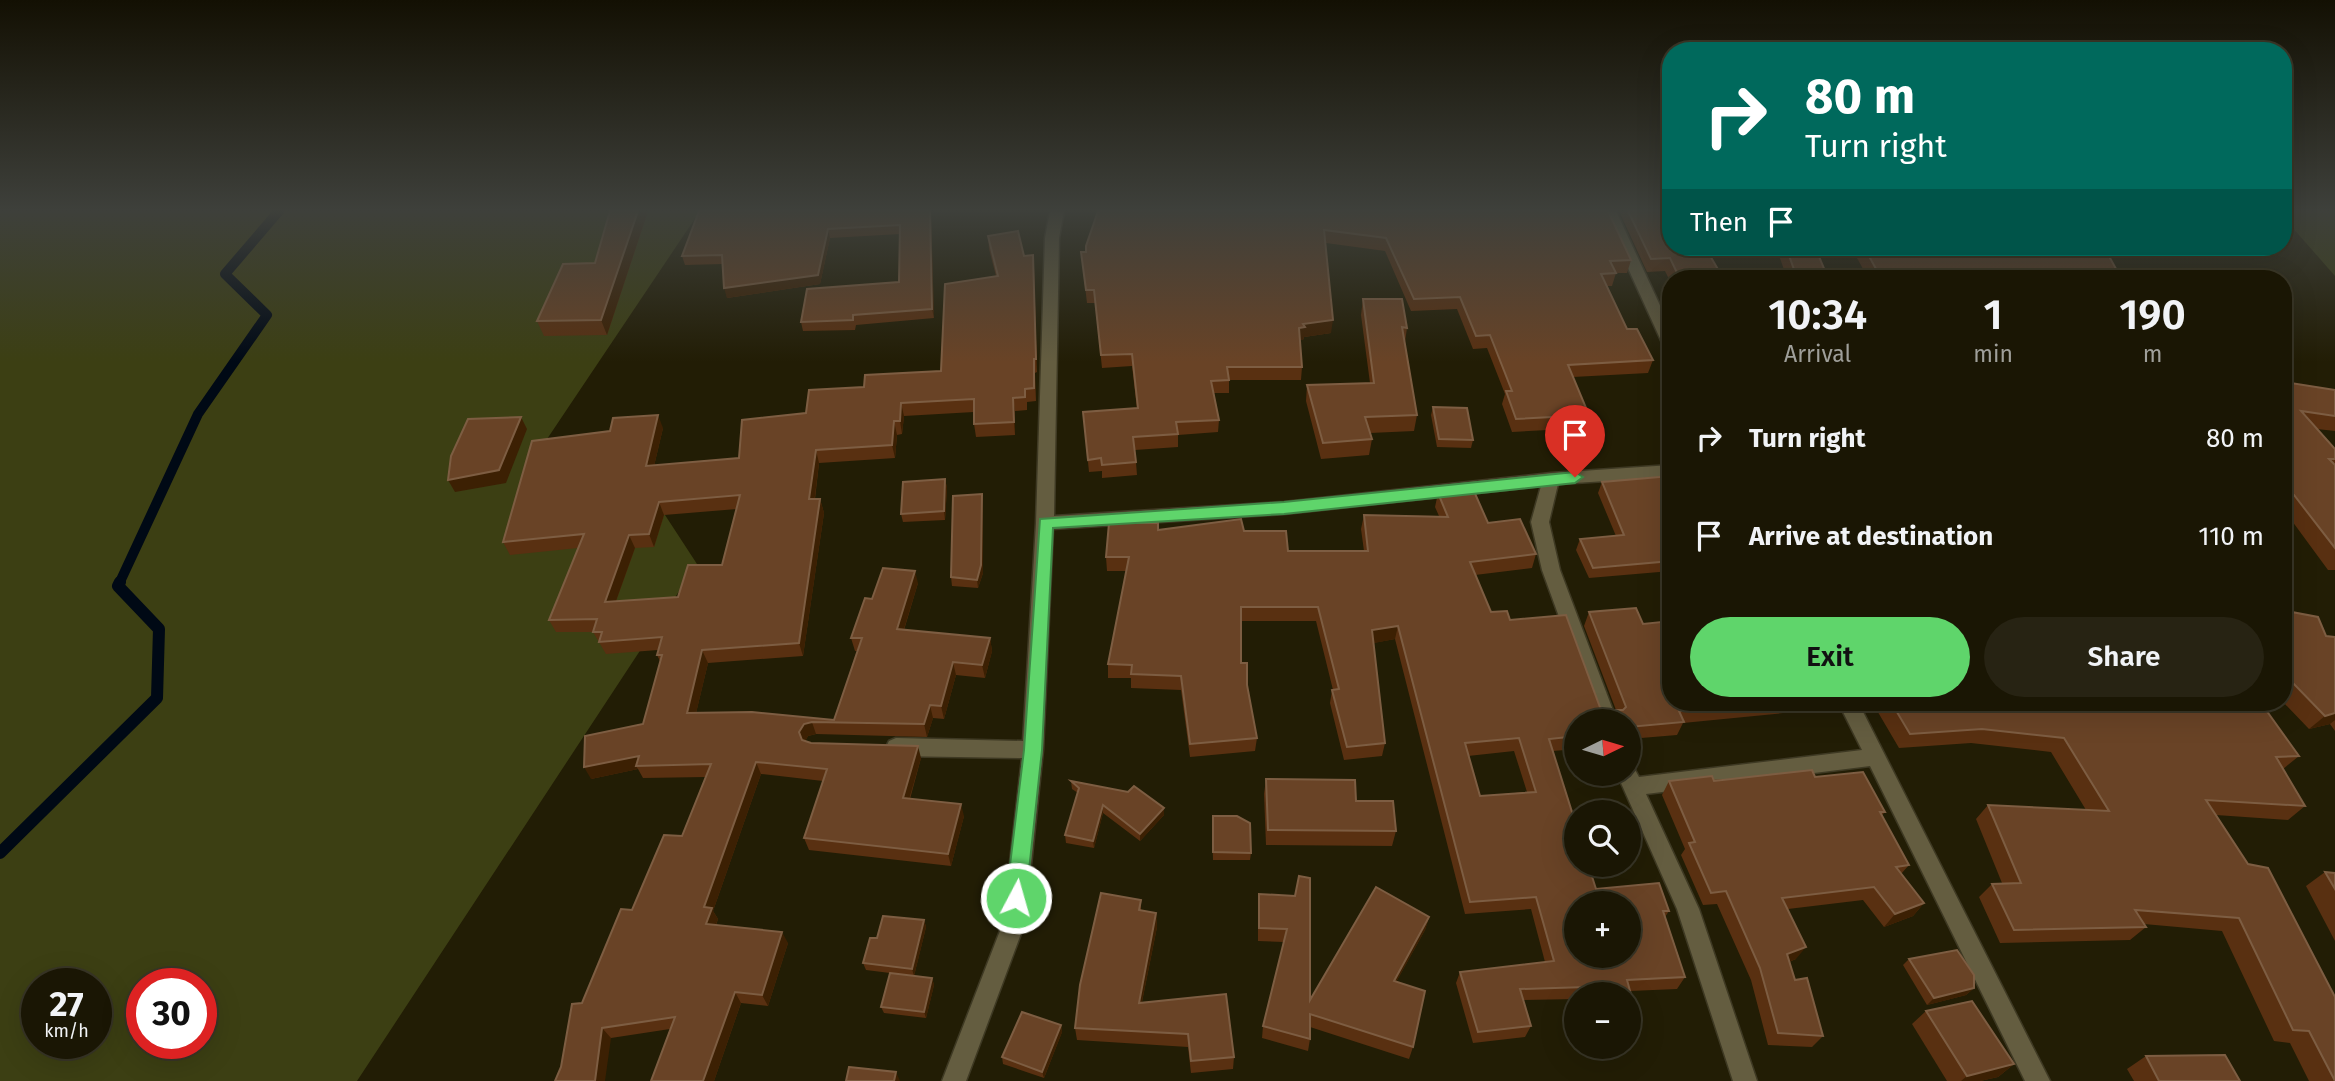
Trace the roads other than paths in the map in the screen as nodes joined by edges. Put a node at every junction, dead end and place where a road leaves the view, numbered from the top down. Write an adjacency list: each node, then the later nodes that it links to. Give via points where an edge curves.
1 (1051, 261): 6 (street)
2 (1632, 261): 3 (street)
3 (1662, 326)
4 (1662, 472): 5 (street)
5 (1552, 479): 6 (street, via 1284,508); 7 (street, via 1540,522 1551,570)
6 (1045, 523): 10 (street)
7 (1603, 709)
8 (1853, 711): 11 (street)
9 (870, 746): 10 (street)
10 (1033, 750): 14 (street, via 1014,923)
11 (1877, 757): 12 (street); 16 (street)
12 (1642, 779)
13 (1633, 786): 15 (street, via 1688,909)
14 (954, 1081)
15 (1745, 1081)
16 (2038, 1081)

